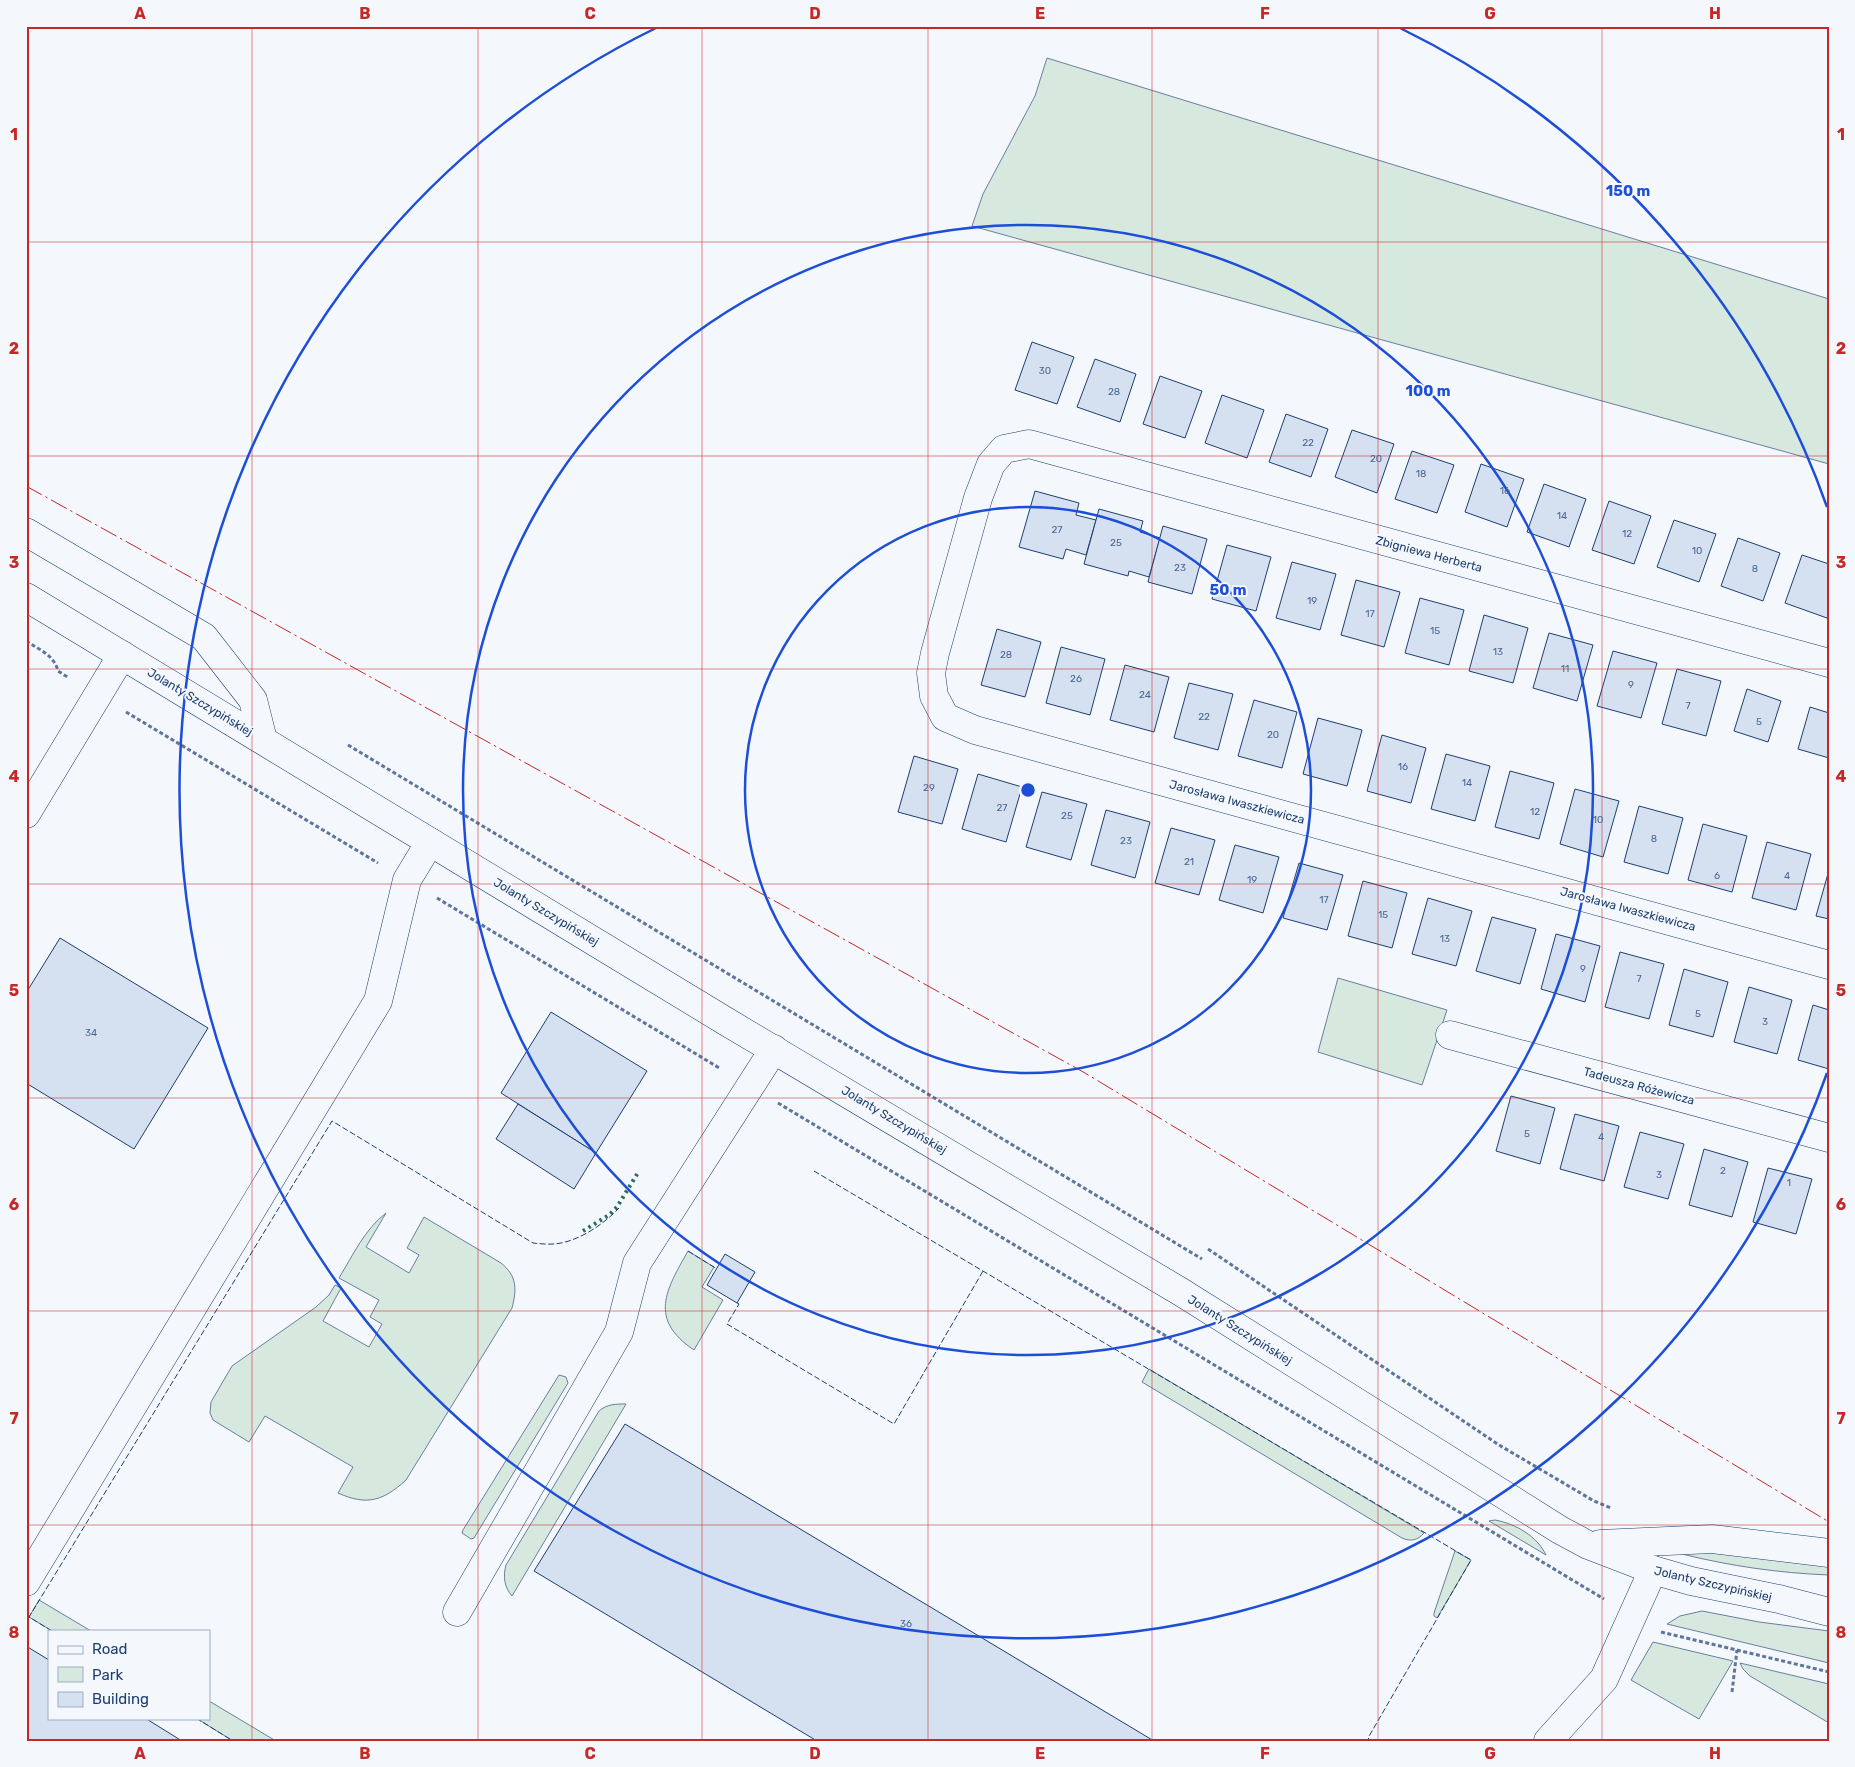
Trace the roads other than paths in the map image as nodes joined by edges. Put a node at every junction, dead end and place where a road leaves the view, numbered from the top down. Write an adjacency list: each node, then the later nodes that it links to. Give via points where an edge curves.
1 (1029, 444): 5 (street, Zbigniewa Herberta); 9 (street, Jarosława Iwaszkiewicza, via 1004,449 990,464 978,498 935,653 932,673 934,696 945,716 976,730)
2 (26, 532): 6 (street, via 204,637 253,700)
3 (26, 597): 4 (street, Jolanty Szczypińskiej)
4 (122, 656): 6 (street, Jolanty Szczypińskiej); 7 (street)
5 (1829, 664)
6 (263, 740): 8 (street, Jolanty Szczypińskiej)
7 (26, 814)
8 (430, 842): 11 (street, Jolanty Szczypińskiej); 16 (street, via 407,880 378,1001)
9 (1829, 965)
10 (1450, 1035): 12 (street, Tadeusza Różewicza)
11 (774, 1049): 13 (street, Jolanty Szczypińskiej, via 1173,1287 1485,1484); 19 (street, via 637,1263 619,1332)
12 (1829, 1138)
13 (1588, 1544): 14 (street, via 1712,1540); 15 (street, Jolanty Szczypińskiej)
14 (1829, 1554)
15 (1654, 1570): 18 (street, Jolanty Szczypińskiej); 21 (street, via 1604,1679)
16 (26, 1582)
17 (1829, 1593): 18 (street, Jolanty Szczypińskiej)
18 (1779, 1599): 20 (street, Jolanty Szczypińskiej)
19 (457, 1612)
20 (1829, 1612)
21 (1548, 1741)

